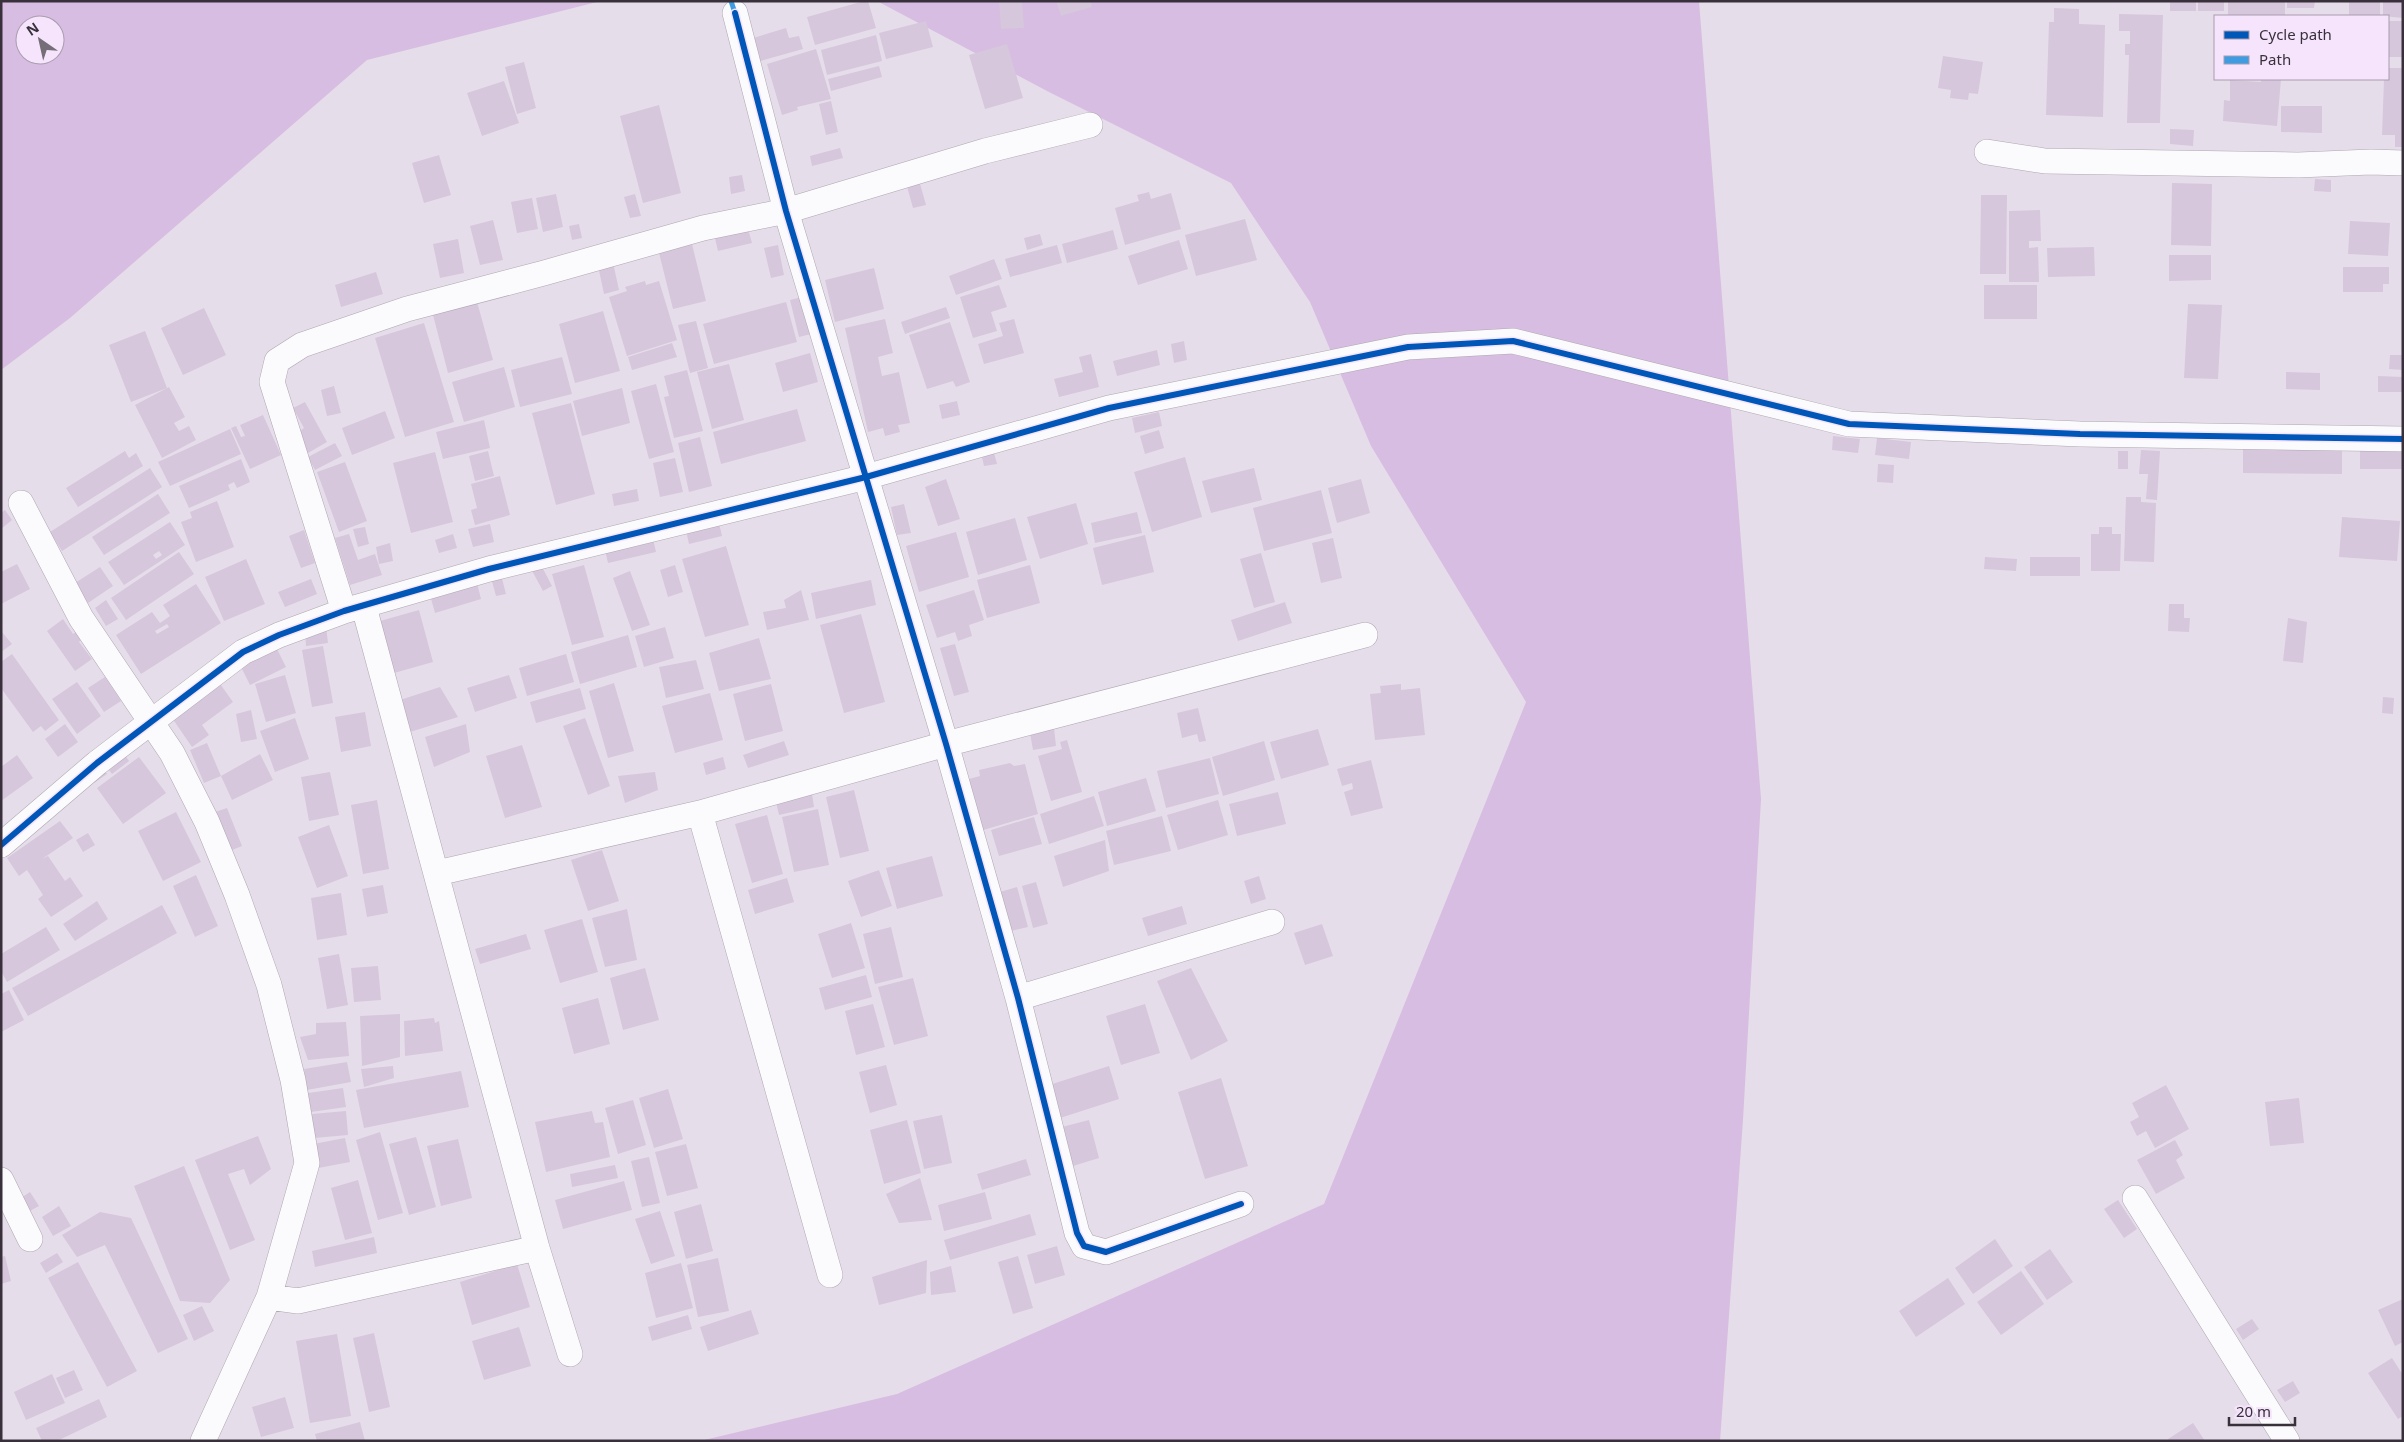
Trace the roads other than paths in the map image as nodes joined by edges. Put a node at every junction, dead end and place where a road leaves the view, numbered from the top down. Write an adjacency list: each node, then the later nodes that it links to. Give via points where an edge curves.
1 (735, 13): 5 (street)
2 (1090, 125): 5 (street, via 985,151)
3 (1987, 152): 4 (street, via 2045,161)
4 (2403, 163)
5 (786, 211): 7 (street); 9 (street, via 703,228 407,309 302,345 277,361 272,382)
6 (2403, 439): 7 (street, via 2080,434 1849,424 1513,341 1408,347 1118,406)
7 (866, 477): 9 (street, via 489,569); 12 (street)
8 (21, 503): 11 (street, via 81,618)
9 (354, 609): 11 (street, via 279,635 243,652); 15 (street)
10 (1365, 635): 12 (street)
11 (150, 722): 14 (street); 24 (street, via 172,753 238,895 269,985 294,1080 307,1163)
12 (946, 744): 13 (street); 17 (street)
13 (700, 812): 15 (street); 23 (street)
14 (1, 845)
15 (437, 873): 22 (street)
16 (1272, 922): 17 (street)
17 (1018, 998): 20 (street, via 1077,1233 1084,1246 1106,1252)
18 (1, 1180): 21 (street)
19 (2135, 1198): 27 (street)
20 (1241, 1204)
21 (30, 1239)
22 (536, 1248): 24 (street, via 298,1301); 25 (street)
23 (830, 1275)
24 (269, 1297): 26 (street)
25 (570, 1354)
26 (203, 1441)
27 (2287, 1441)

